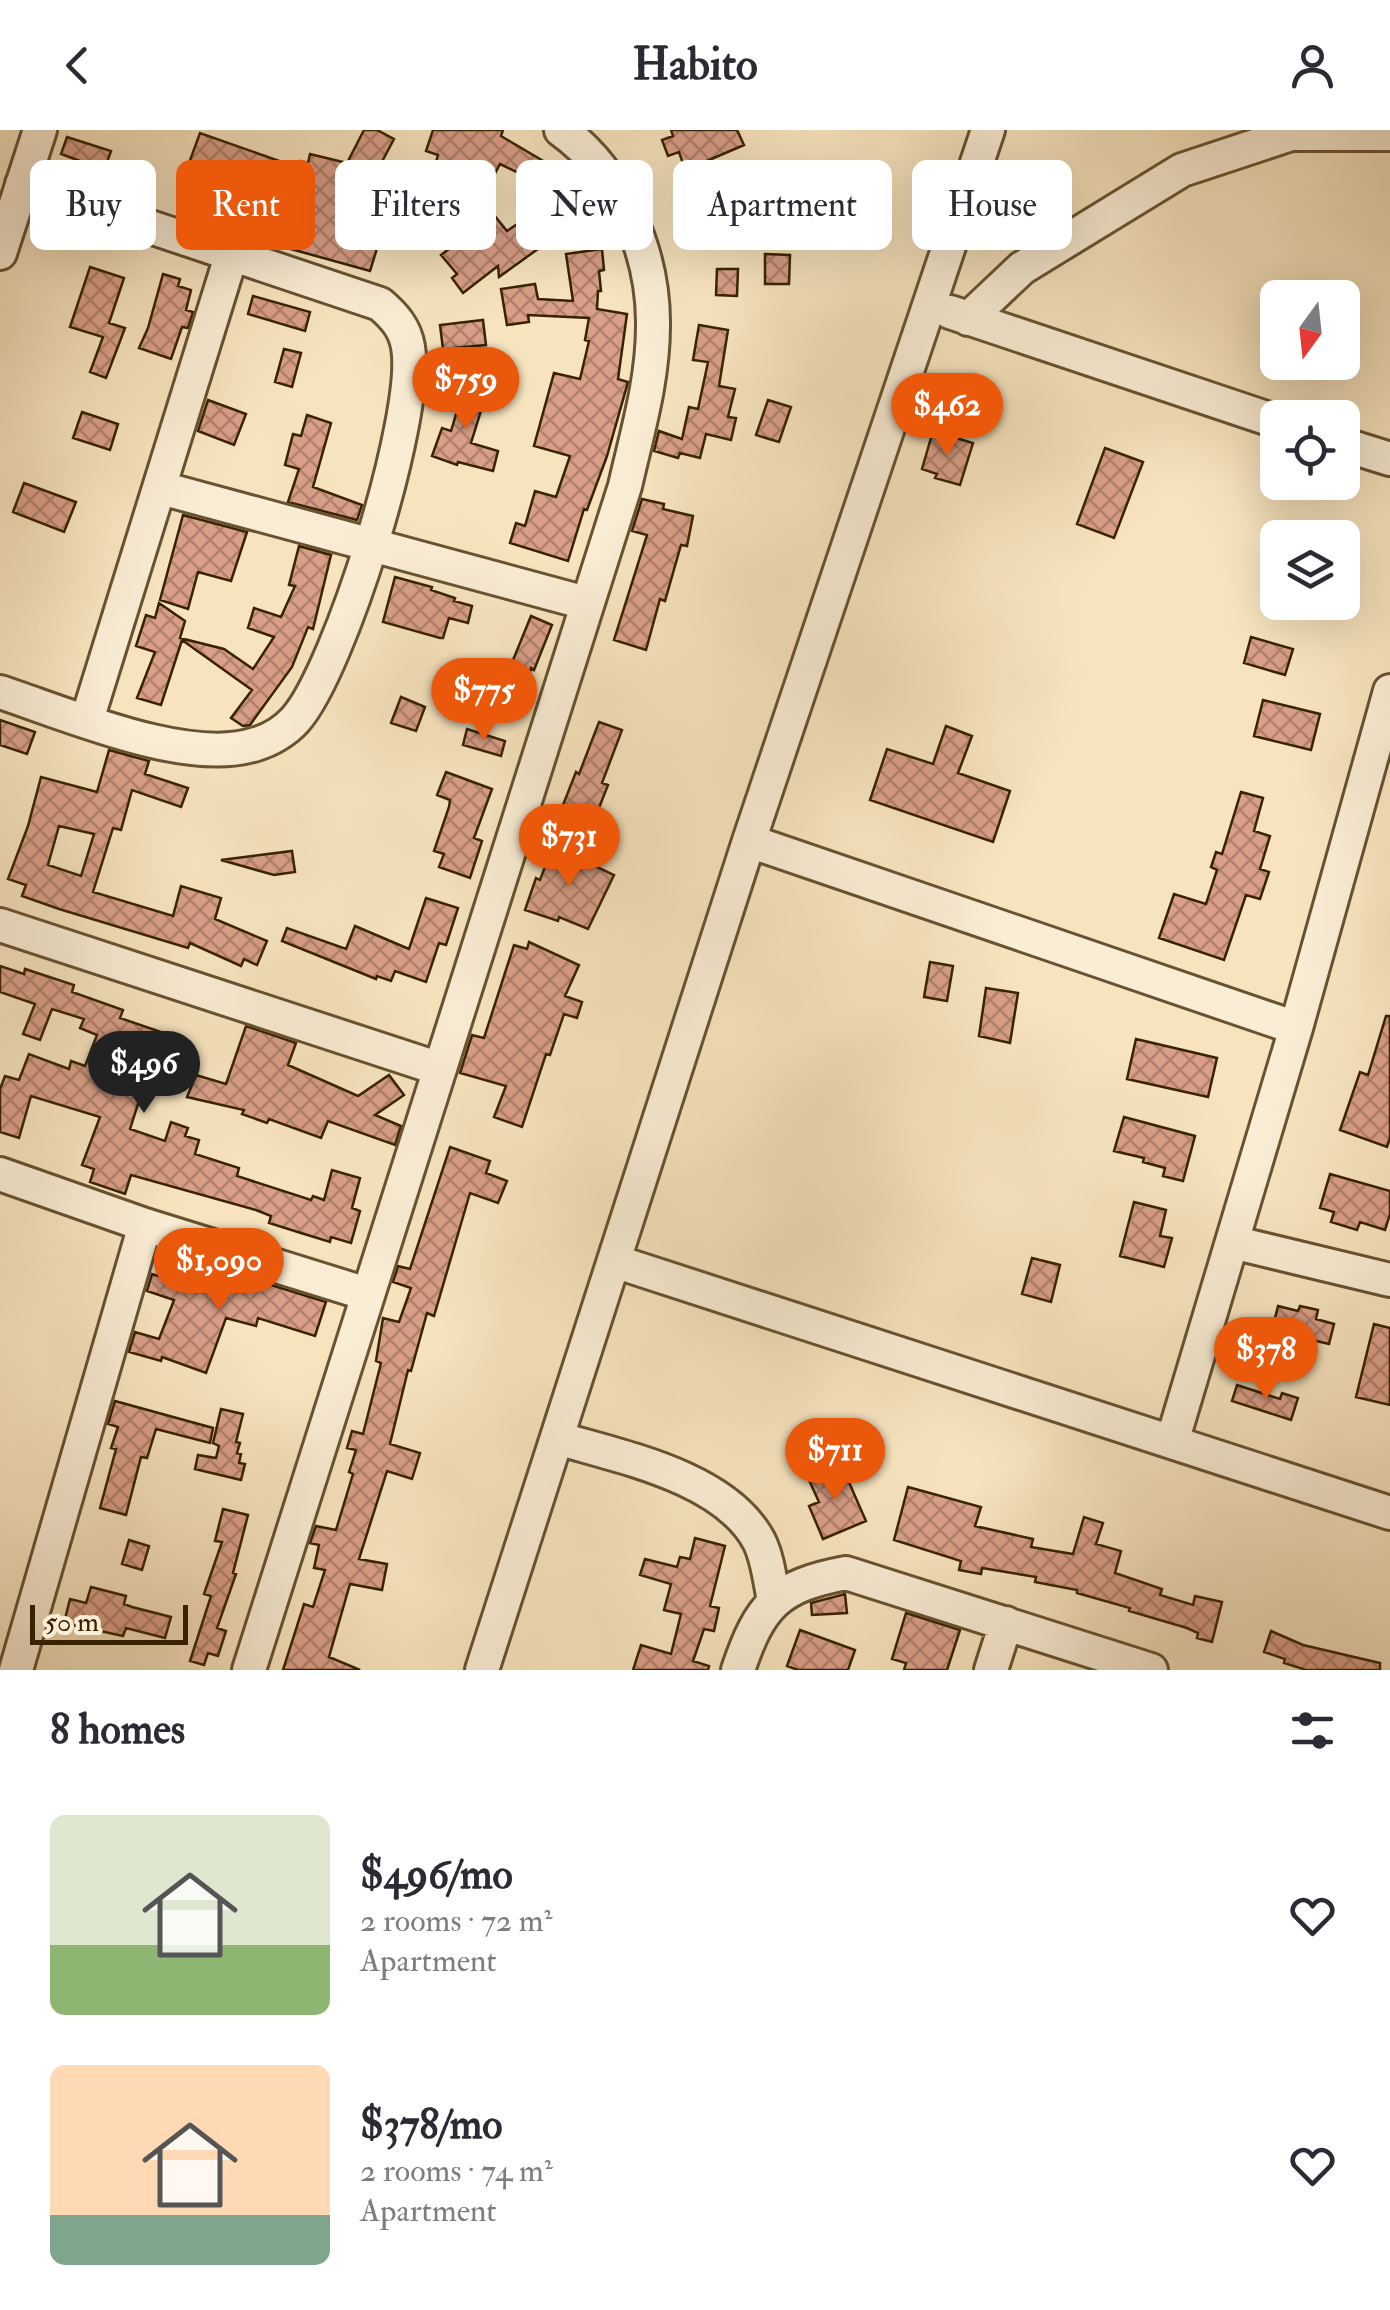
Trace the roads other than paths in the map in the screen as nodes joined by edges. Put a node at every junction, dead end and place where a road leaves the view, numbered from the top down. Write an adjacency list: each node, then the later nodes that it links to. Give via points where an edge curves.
1 (40, 130): 5 (street)
2 (561, 130): 15 (street, via 584,147 623,198 644,260 654,324 632,453)
3 (988, 130): 8 (street)
4 (1390, 134): 9 (street, via 1291,134 1182,170 1022,268)
5 (22, 184): 6 (street); 7 (street)
6 (0, 253)
7 (232, 253): 13 (street); 14 (street, via 380,304 403,330 410,368 401,428)
8 (930, 304): 9 (street); 20 (street)
9 (968, 319): 10 (street)
10 (1260, 416)
11 (1360, 450): 12 (street)
12 (1390, 459)
13 (161, 488): 14 (street); 18 (street)
14 (370, 546): 15 (street); 18 (street, via 326,670 294,721 270,739 239,749 194,751)
15 (586, 603): 23 (street)
16 (1390, 691): 19 (street)
17 (0, 692): 18 (street)
18 (87, 720)
19 (1378, 778): 22 (street)
20 (749, 841): 22 (street); 27 (street)
21 (0, 926): 23 (street)
22 (1296, 1028): 26 (street)
23 (440, 1069): 29 (street)
24 (0, 1174): 25 (street)
25 (145, 1225): 29 (street); 35 (street)
26 (1232, 1242): 28 (street); 31 (street)
27 (614, 1261): 30 (street); 31 (street)
28 (1390, 1280)
29 (367, 1294): 36 (street)
30 (557, 1438): 33 (street, via 710,1491 758,1540); 37 (street)
31 (1172, 1442): 32 (street)
32 (1390, 1514)
33 (774, 1601): 34 (street, via 814,1579 846,1573); 38 (street, via 758,1618)
34 (1006, 1623): 39 (street); 40 (street)
35 (16, 1670)
36 (249, 1670)
37 (482, 1670)
38 (738, 1670)
39 (991, 1670)
40 (1151, 1670)

